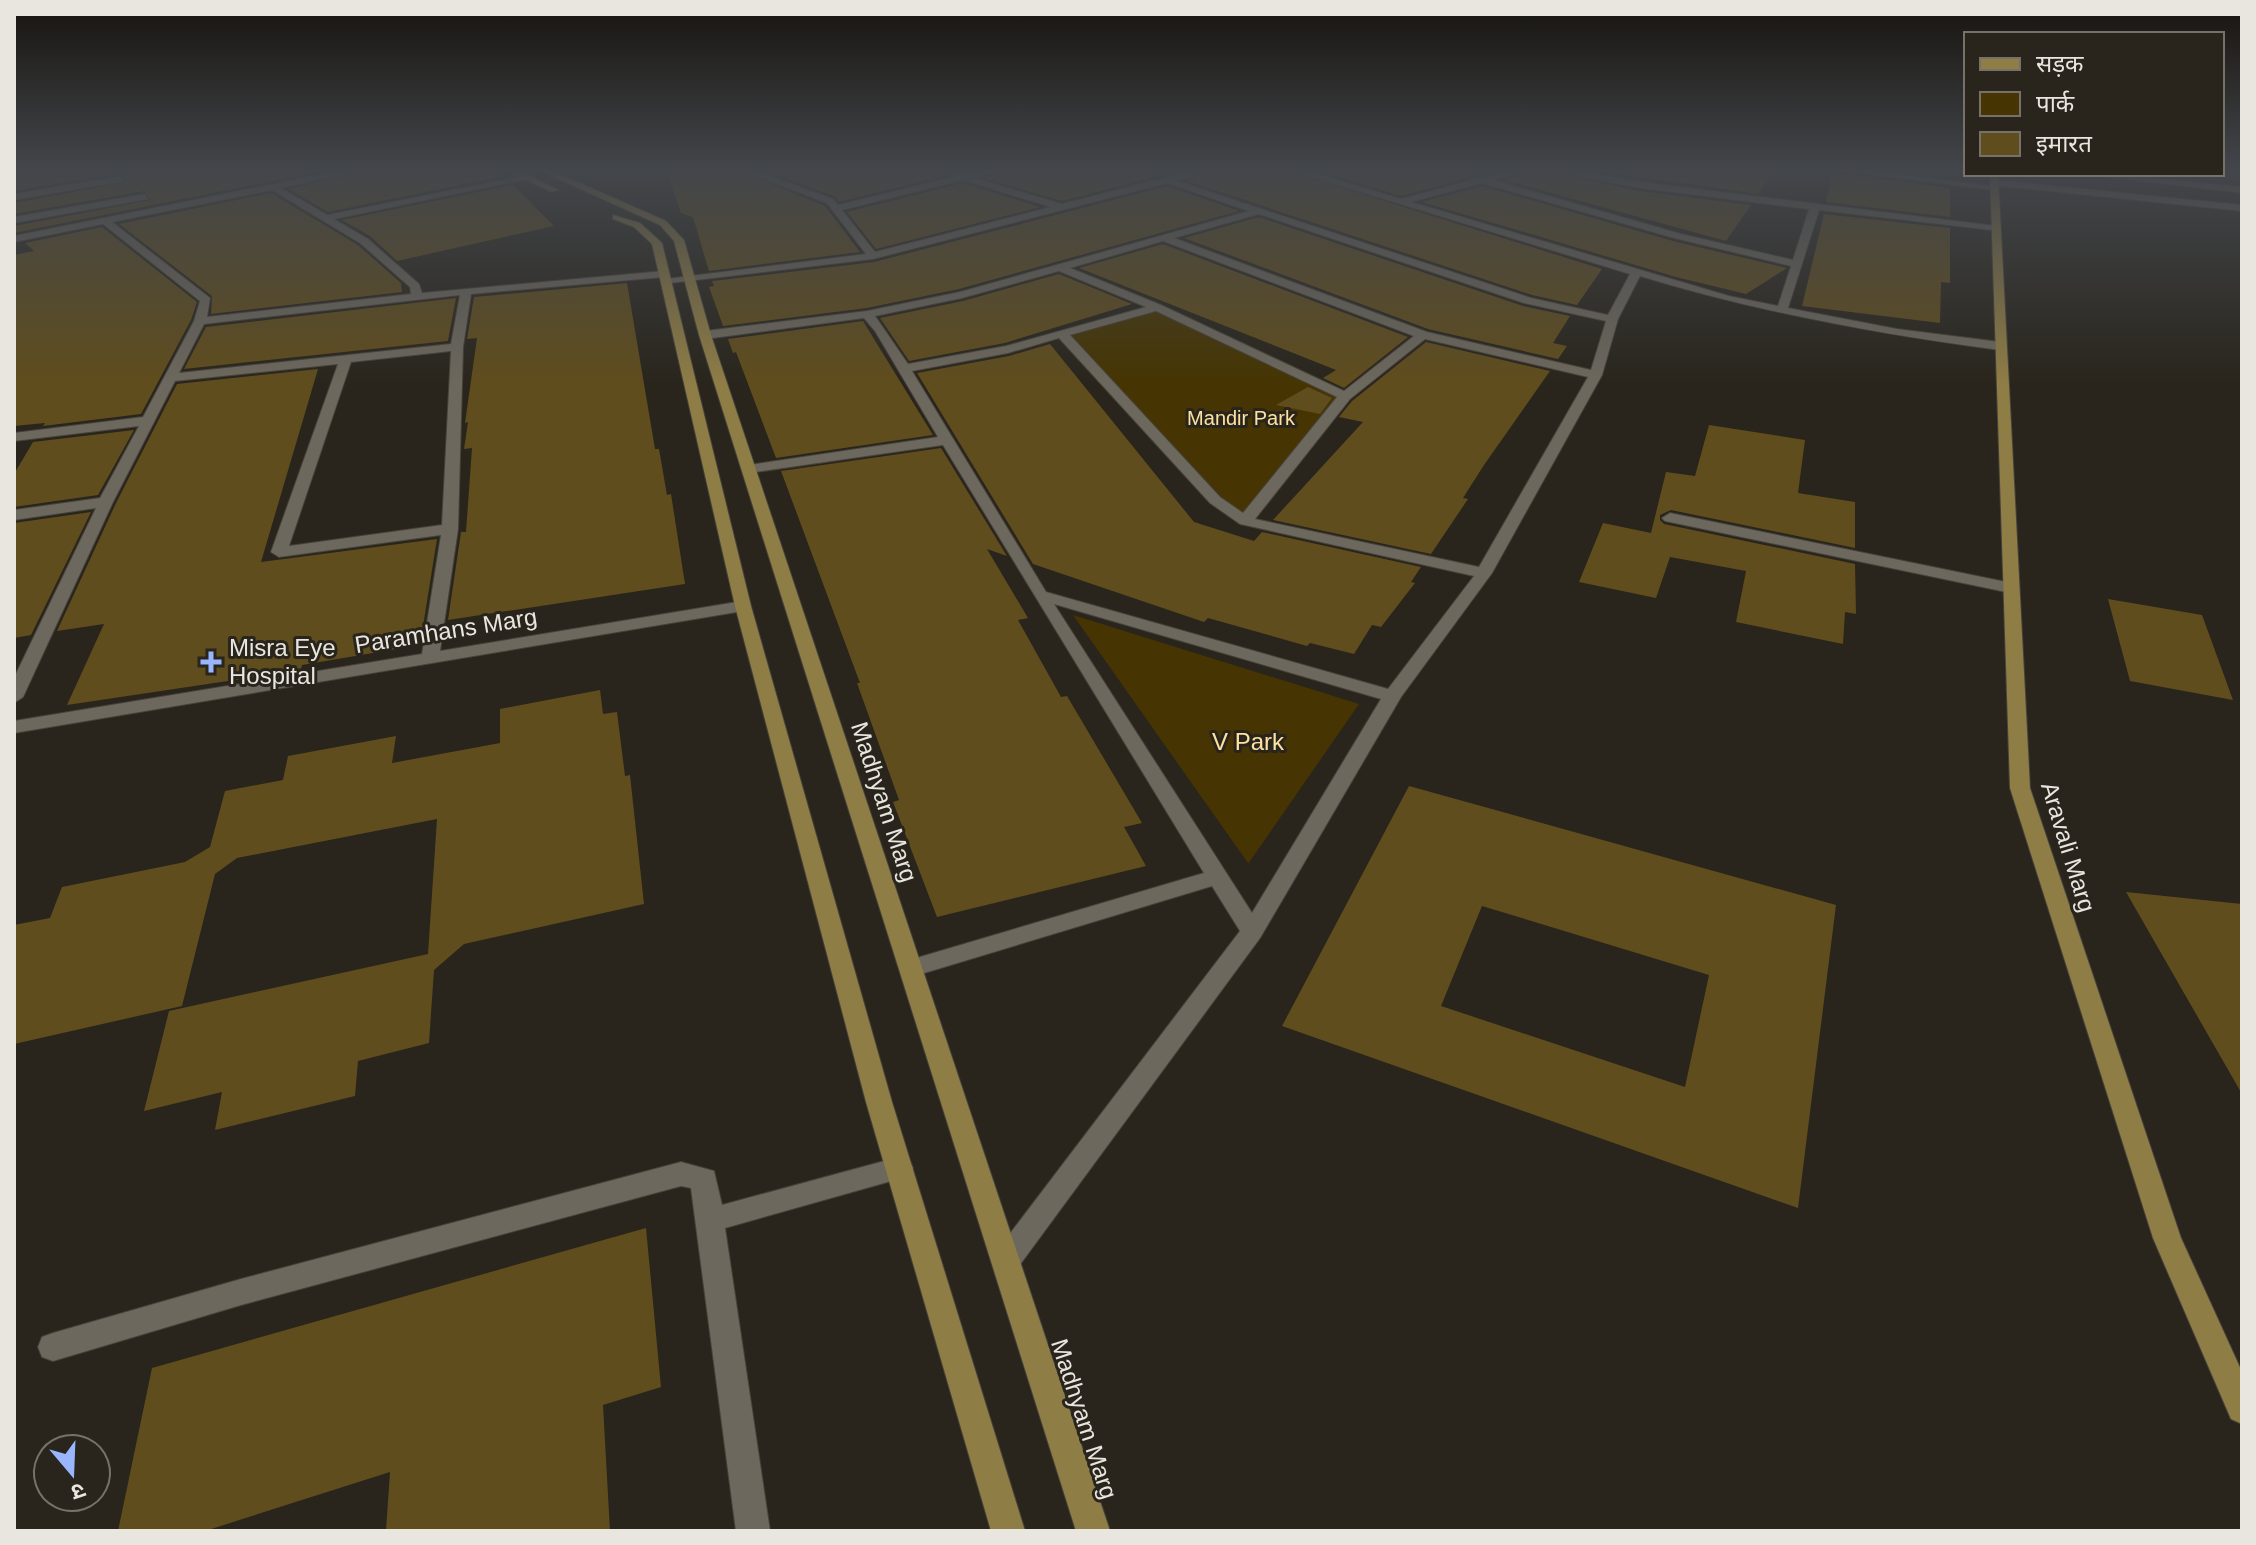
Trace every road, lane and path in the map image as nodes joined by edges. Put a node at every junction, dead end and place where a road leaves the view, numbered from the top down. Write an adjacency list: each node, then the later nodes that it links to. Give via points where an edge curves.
1 (129, 240): 26 (street, via 206,300)
2 (362, 240): 21 (street, via 415,286)
3 (654, 240): 18 (street, Madhyam Marg)
4 (679, 240): 19 (street, Madhyam Marg)
5 (862, 240): 14 (street)
6 (936, 240): 14 (street)
7 (1162, 240): 16 (street)
8 (1169, 240): 29 (street)
9 (1347, 240): 25 (street, via 1528,301)
10 (1527, 240): 17 (street)
11 (1695, 240): 15 (street)
12 (1804, 240): 15 (street)
13 (1996, 240): 30 (street, Aravali Marg)
14 (873, 256): 19 (street)
15 (1796, 264): 23 (street)
16 (1059, 267): 22 (street); 24 (street, via 962,295)
17 (1636, 273): 23 (street); 25 (street)
18 (665, 278): 19 (street); 20 (street); 49 (street, Madhyam Marg)
19 (692, 279): 27 (street, Madhyam Marg)
20 (466, 291): 21 (street); 31 (street)
21 (417, 297): 26 (street)
22 (1157, 307): 28 (street); 36 (street)
23 (1782, 310): 30 (street)
24 (867, 314): 27 (street); 33 (street)
25 (1612, 319): 34 (street)
26 (200, 321): 35 (street)
27 (705, 335): 40 (street, Madhyam Marg)
28 (1063, 335): 33 (street); 44 (street, via 1215,500)
29 (1423, 335): 34 (street); 36 (street)
30 (2000, 346): 47 (street, Aravali Marg)
31 (457, 347): 32 (street); 45 (street)
32 (346, 359): 35 (street); 45 (street, via 279,552)
33 (903, 369): 39 (street)
34 (1596, 375): 46 (street)
35 (170, 378): 37 (street)
36 (1345, 396): 44 (street)
37 (146, 421): 38 (street); 41 (street)
38 (14, 437)
39 (946, 440): 40 (street); 48 (street)
40 (749, 469): 56 (street, Madhyam Marg)
41 (106, 502): 42 (street); 52 (street)
42 (14, 515)
43 (1670, 518): 47 (street)
44 (1245, 521): 46 (street)
45 (450, 529): 50 (street)
46 (1484, 573): 51 (street)
47 (2011, 588): 61 (street, Aravali Marg, via 2020,788 2167,1238)
48 (1040, 595): 51 (street); 54 (street)
49 (743, 606): 50 (street, Paramhans Marg); 57 (street, Madhyam Marg)
50 (430, 658): 53 (street, Paramhans Marg)
51 (1392, 696): 55 (street)
52 (14, 697)
53 (14, 727)
54 (1217, 877): 55 (street); 56 (street)
55 (1252, 932): 59 (street)
56 (911, 968): 59 (street, Madhyam Marg)
57 (899, 1168): 58 (street); 63 (street, Madhyam Marg)
58 (711, 1220): 60 (street, via 704,1179 681,1174); 62 (street)
59 (1006, 1261): 64 (street, Madhyam Marg)
60 (53, 1347)
61 (2242, 1408)
62 (753, 1531)
63 (1008, 1531)
64 (1093, 1531)

